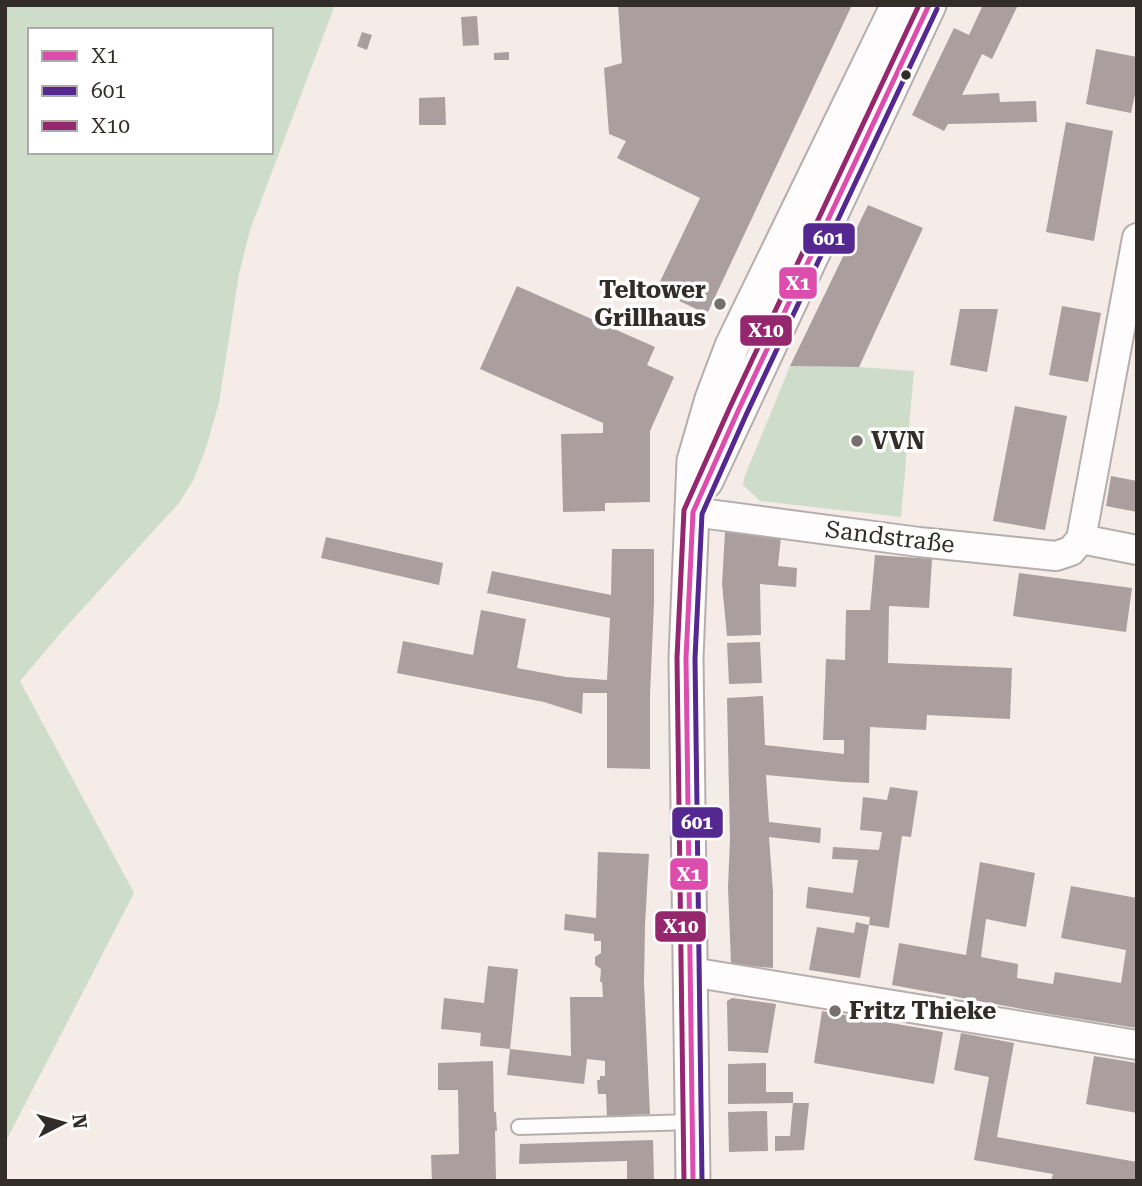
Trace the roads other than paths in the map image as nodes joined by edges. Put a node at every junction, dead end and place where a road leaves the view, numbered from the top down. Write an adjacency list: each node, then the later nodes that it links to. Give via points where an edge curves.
1 (898, 5): 4 (street, via 732,346 694,461)
2 (929, 5): 4 (street)
3 (1137, 238): 5 (street)
4 (693, 512): 5 (street, Sandstraße, via 1056,555 1071,551); 7 (street, via 686,657)
5 (1081, 538): 6 (street)
6 (1137, 550)
7 (691, 972): 8 (street); 9 (street)
8 (1137, 1045)
9 (692, 1122): 10 (lane); 11 (street)
10 (519, 1127)
11 (693, 1181)

